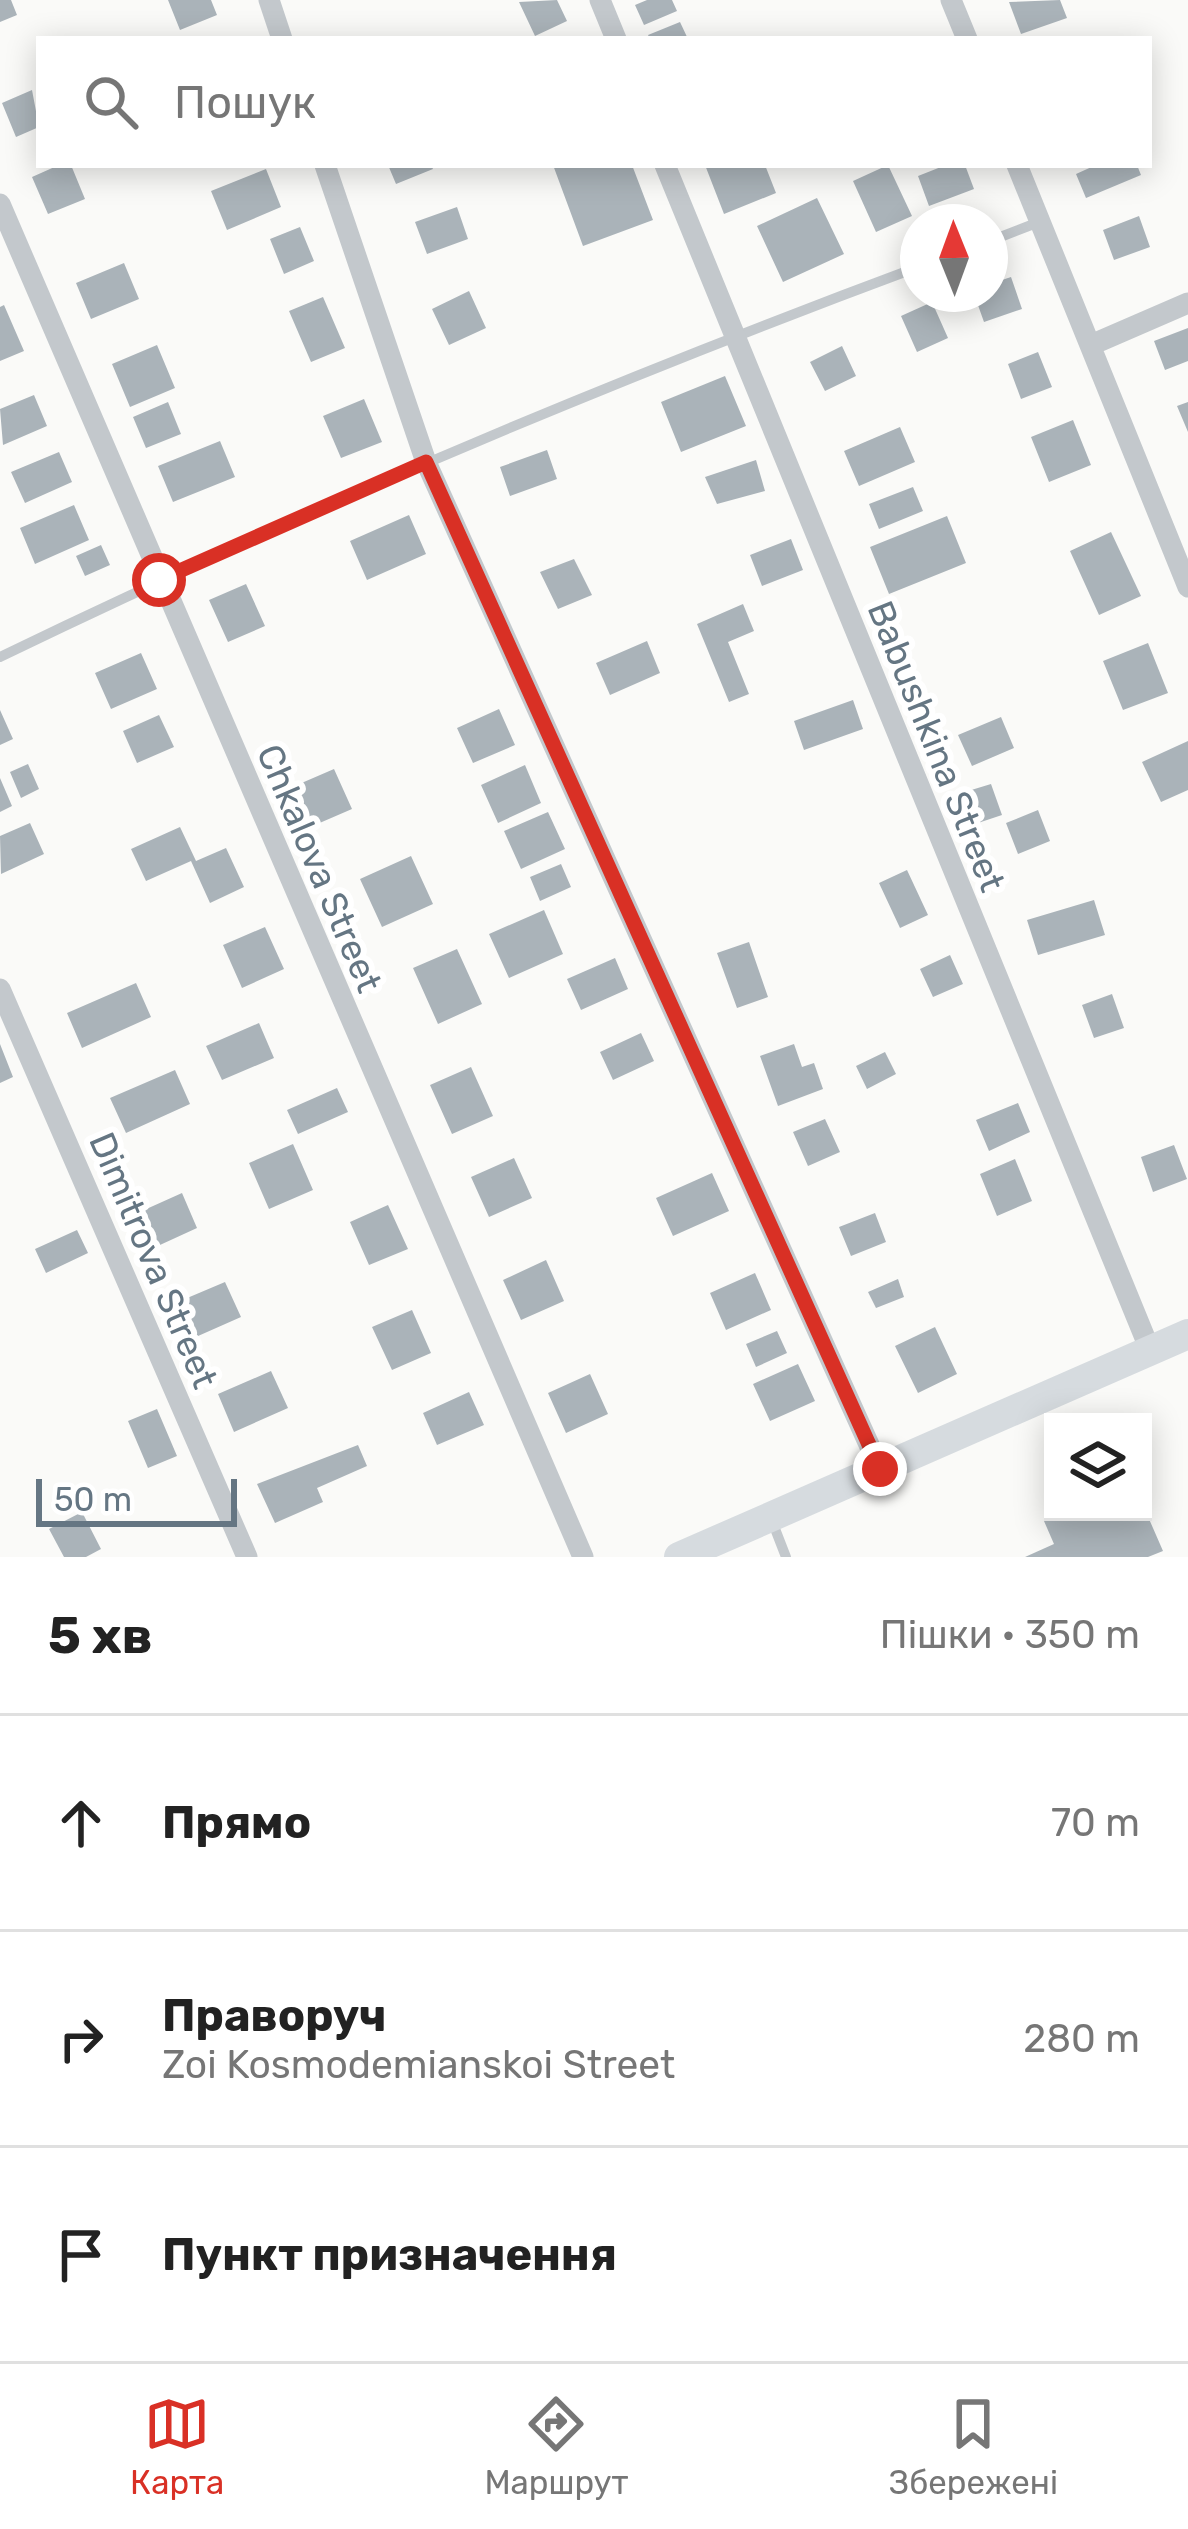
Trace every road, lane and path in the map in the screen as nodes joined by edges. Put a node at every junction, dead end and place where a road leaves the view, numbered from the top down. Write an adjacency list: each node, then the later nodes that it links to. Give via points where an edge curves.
1 (269, 0): 4 (street)
2 (600, 0): 5 (street)
3 (951, 0): 6 (street)
4 (281, 36)
5 (615, 36)
6 (966, 36)
7 (326, 168): 17 (street)
8 (666, 168): 15 (street, Babushkina Street)
9 (1018, 168): 11 (street)
10 (0, 204): 18 (street, Chkalova Street)
11 (1039, 223): 12 (lane); 16 (street)
12 (1008, 234)
13 (900, 274): 15 (lane)
14 (1188, 302): 16 (street)
15 (732, 336): 17 (lane); 23 (street, Babushkina Street)
16 (1091, 345): 19 (street)
17 (426, 462): 18 (lane); 24 (street)
18 (159, 580): 20 (lane); 27 (street, Chkalova Street)
19 (1188, 587)
20 (0, 657)
21 (0, 989): 26 (street, Dimitrova Street)
22 (1188, 1334): 23 (main road)
23 (1150, 1350): 24 (main road)
24 (880, 1469): 25 (main road)
25 (770, 1517): 28 (main road); 29 (lane)
26 (247, 1557)
27 (583, 1557)
28 (679, 1557)
29 (786, 1557)

